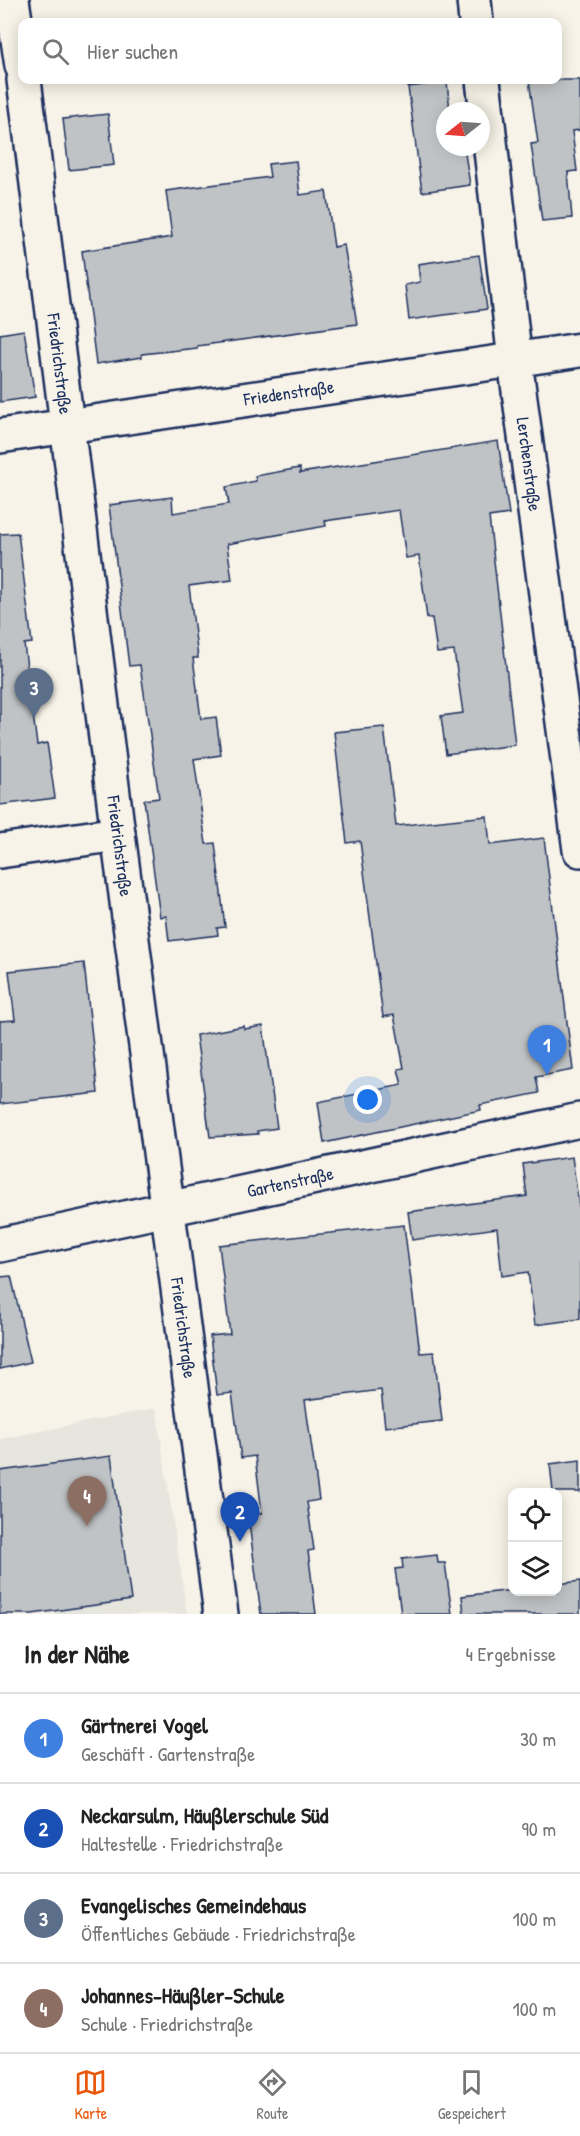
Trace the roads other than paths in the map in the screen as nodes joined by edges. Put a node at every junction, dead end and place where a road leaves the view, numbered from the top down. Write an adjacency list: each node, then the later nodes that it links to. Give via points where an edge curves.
1 (12, 0): 4 (street)
2 (474, 0): 3 (street)
3 (476, 18)
4 (18, 40)
5 (24, 84): 9 (street, Friedrichstraße)
6 (483, 84): 8 (street, Lerchenstraße)
7 (580, 350): 8 (street, Friedenstraße)
8 (515, 361): 9 (street, Friedenstraße); 12 (street, Lerchenstraße)
9 (66, 426): 10 (street, Friedenstraße); 11 (street, Friedrichstraße)
10 (0, 436)
11 (118, 834): 13 (street); 15 (street, Friedrichstraße)
12 (580, 850)
13 (0, 851)
14 (580, 1120): 15 (street, Gartenstraße)
15 (166, 1210): 16 (street, Gartenstraße); 17 (street, Friedrichstraße)
16 (0, 1245)
17 (220, 1614)

